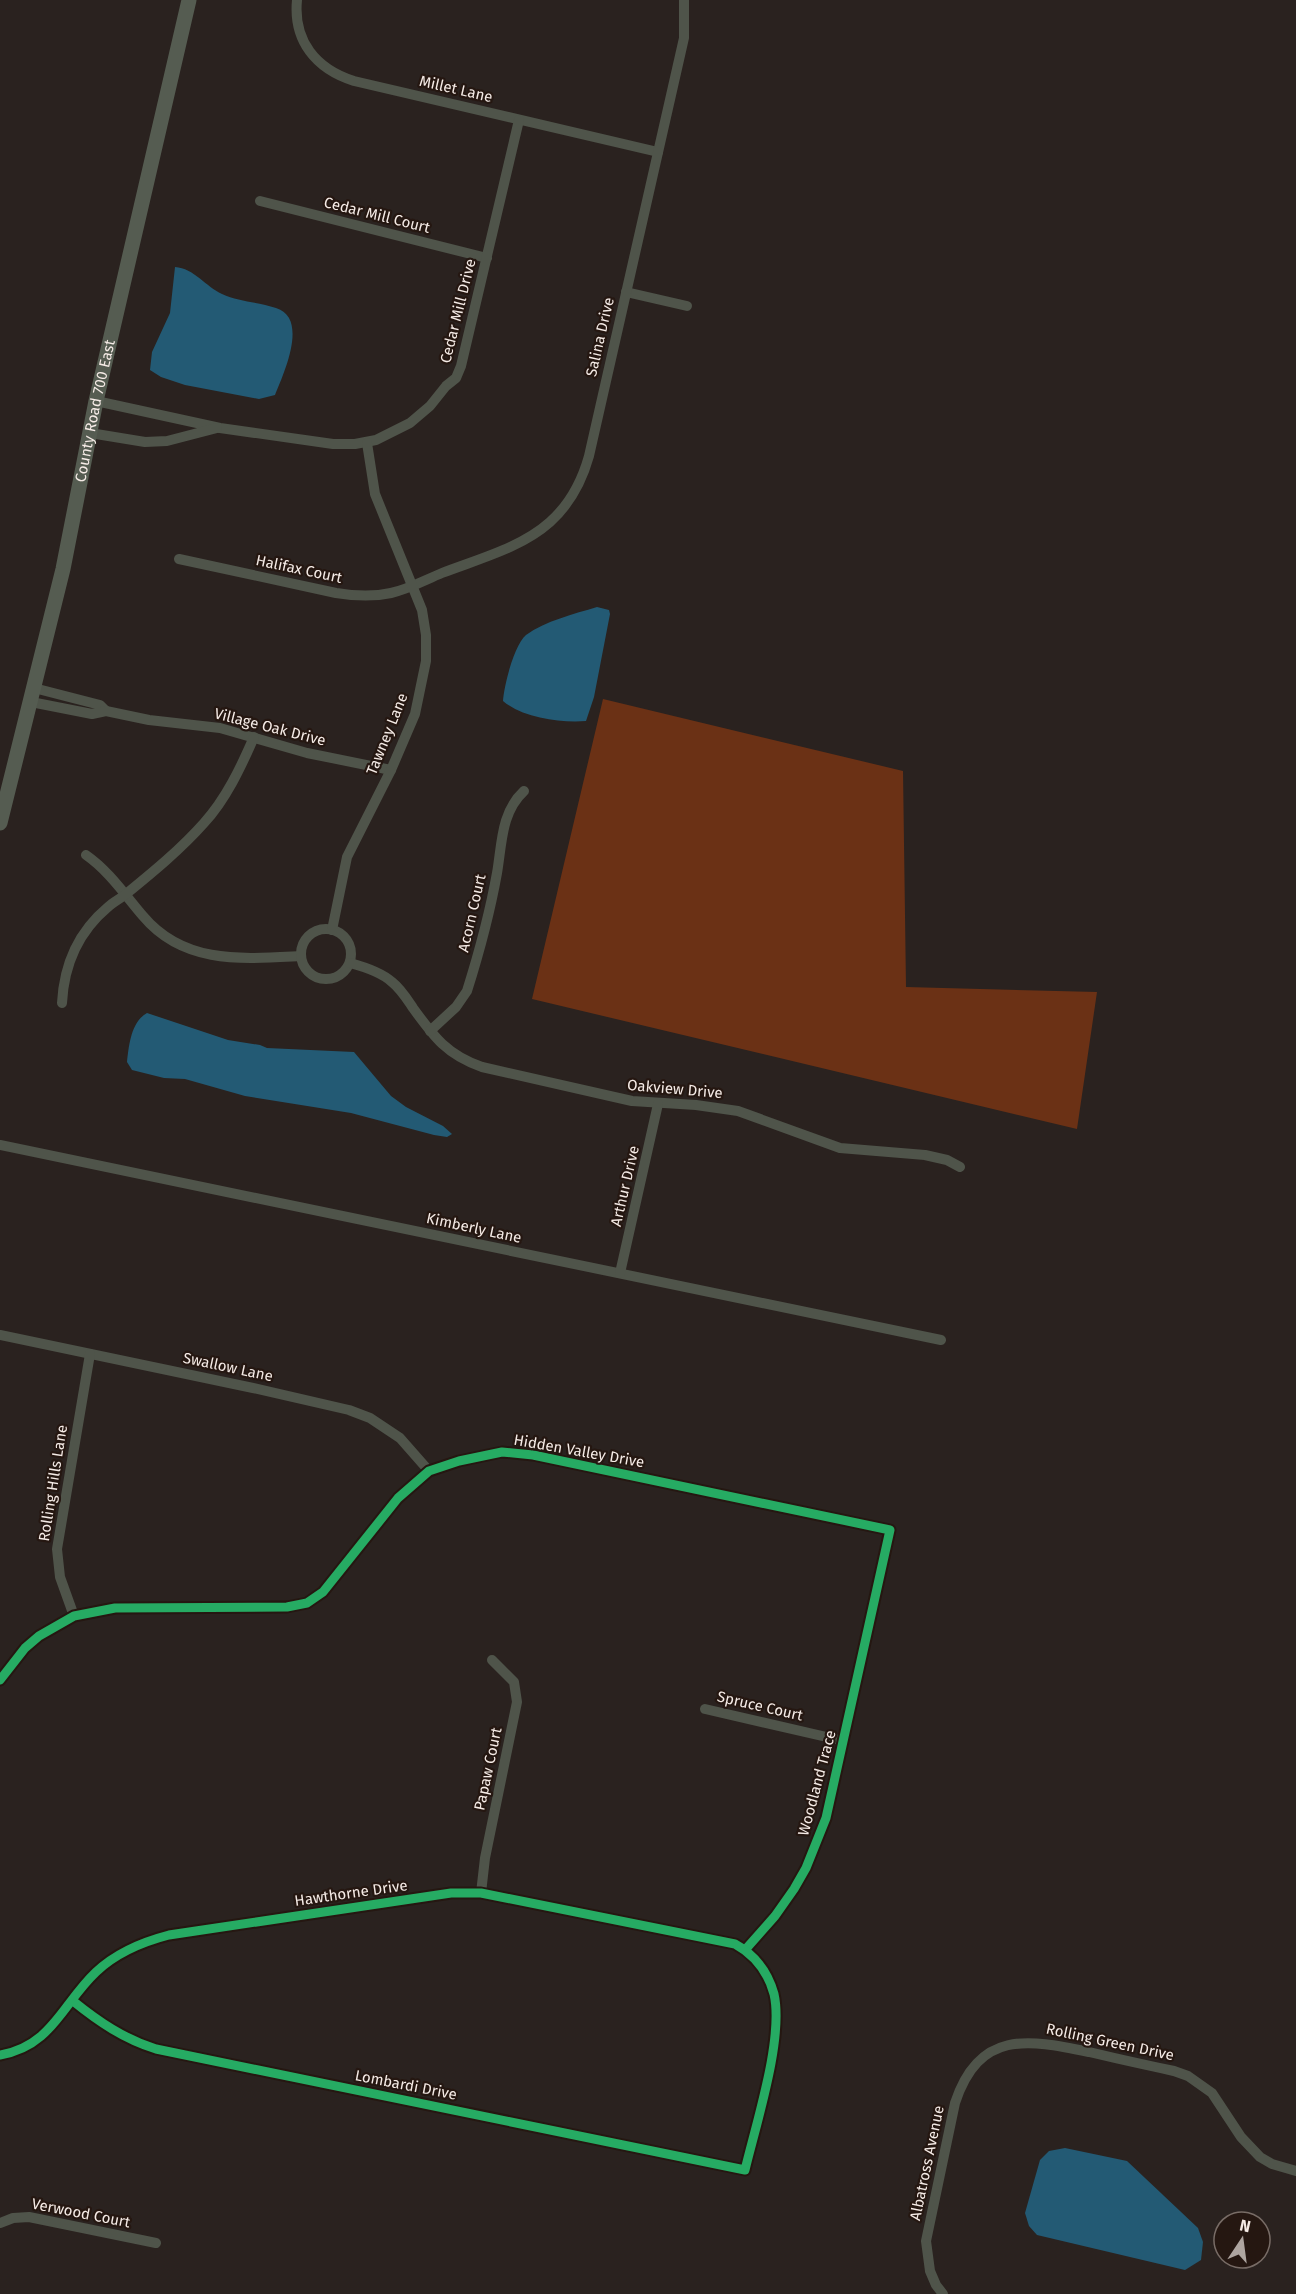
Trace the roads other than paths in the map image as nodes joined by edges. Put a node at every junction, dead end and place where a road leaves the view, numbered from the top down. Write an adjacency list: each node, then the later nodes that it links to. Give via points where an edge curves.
1 (189, 0): 10 (main road, County Road 700 East)
2 (297, 0): 4 (street, Millet Lane, via 300,38 311,56 333,73)
3 (684, 0): 5 (street, Salina Drive, via 684,38)
4 (519, 120): 5 (street, Millet Lane); 7 (street, Cedar Mill Drive)
5 (658, 152): 8 (street, Salina Drive)
6 (260, 201): 7 (street, Cedar Mill Court)
7 (487, 258): 13 (street, Cedar Mill Drive, via 466,353 456,378 410,423)
8 (626, 292): 9 (street); 15 (street, Salina Drive, via 589,456 572,497 532,535)
9 (687, 306)
10 (96, 401): 11 (street, Cedar Mill Drive); 12 (main road, County Road 700 East)
11 (220, 428): 12 (street, via 146,442); 13 (street, Cedar Mill Drive, via 333,444)
12 (90, 433): 16 (main road, County Road 700 East)
13 (367, 442): 15 (street, Tawney Lane, via 375,494)
14 (179, 559): 15 (street, Halifax Court, via 347,594 380,595)
15 (412, 586): 18 (street, Tawney Lane, via 424,622 426,661 415,714)
16 (33, 695): 17 (street, Village Oak Drive); 20 (main road, County Road 700 East)
17 (254, 737): 18 (street, Village Oak Drive); 22 (street, via 216,808 177,850)
18 (391, 770): 23 (street, Tawney Lane, via 347,857)
19 (524, 791): 27 (street, Acorn Court, via 504,824 497,873 467,991)
20 (0, 823)
21 (86, 855): 22 (street)
22 (125, 895): 24 (street, via 157,930 184,948 222,958); 26 (street, via 99,914 73,951)
23 (332, 930): 24 (street, via 310,935); 25 (street, via 346,939 352,954)
24 (301, 956): 25 (street, via 308,972 323,979 340,976)
25 (350, 963): 27 (street, Oakview Drive, via 391,981)
26 (62, 1003)
27 (430, 1032): 28 (street, Oakview Drive, via 459,1058 482,1067)
28 (658, 1104): 30 (street, Oakview Drive, via 738,1111 840,1148 925,1155); 31 (street, Arthur Drive)
29 (0, 1145): 31 (street, Kimberly Lane)
30 (960, 1167)
31 (620, 1274): 33 (street, Kimberly Lane)
32 (0, 1335): 34 (street, Swallow Lane)
33 (941, 1340)
34 (90, 1354): 35 (street, Swallow Lane, via 349,1410 370,1418 400,1438); 37 (street, Rolling Hills Lane, via 57,1549 60,1577)
35 (429, 1472): 36 (street, Hidden Valley Drive, via 502,1452 533,1455); 37 (street, Hidden Valley Drive, via 398,1498 324,1592 307,1603 287,1607 115,1608)
36 (841, 1520): 41 (street, Woodland Trace, via 890,1530)
37 (74, 1616): 39 (street, Hidden Valley Drive, via 25,1648)
38 (492, 1660): 42 (street, Papaw Court, via 514,1682 517,1702 485,1858)
39 (0, 1680)
40 (705, 1709): 41 (street, Spruce Court)
41 (844, 1741): 43 (street, Woodland Trace, via 826,1818 806,1868 775,1916)
42 (482, 1893): 43 (street, Hawthorne Drive, via 716,1939); 44 (street, Hawthorne Drive, via 451,1893 155,1938 104,1965)
43 (745, 1950): 44 (street, Lombardi Drive, via 759,1962 775,2004 773,2049 745,2170 156,2049 111,2029)
44 (73, 2001): 45 (street, Hawthorne Drive, via 36,2041)
45 (0, 2055)
46 (986, 2055): 47 (street, Rolling Green Drive, via 1019,2042 1044,2042 1188,2076 1212,2093 1249,2148 1272,2164); 50 (street, Albatross Avenue, via 970,2070 959,2091 926,2241 930,2271)
47 (1296, 2171)
48 (0, 2223): 49 (street, Verwood Court, via 29,2217)
49 (156, 2244)
50 (939, 2290)

